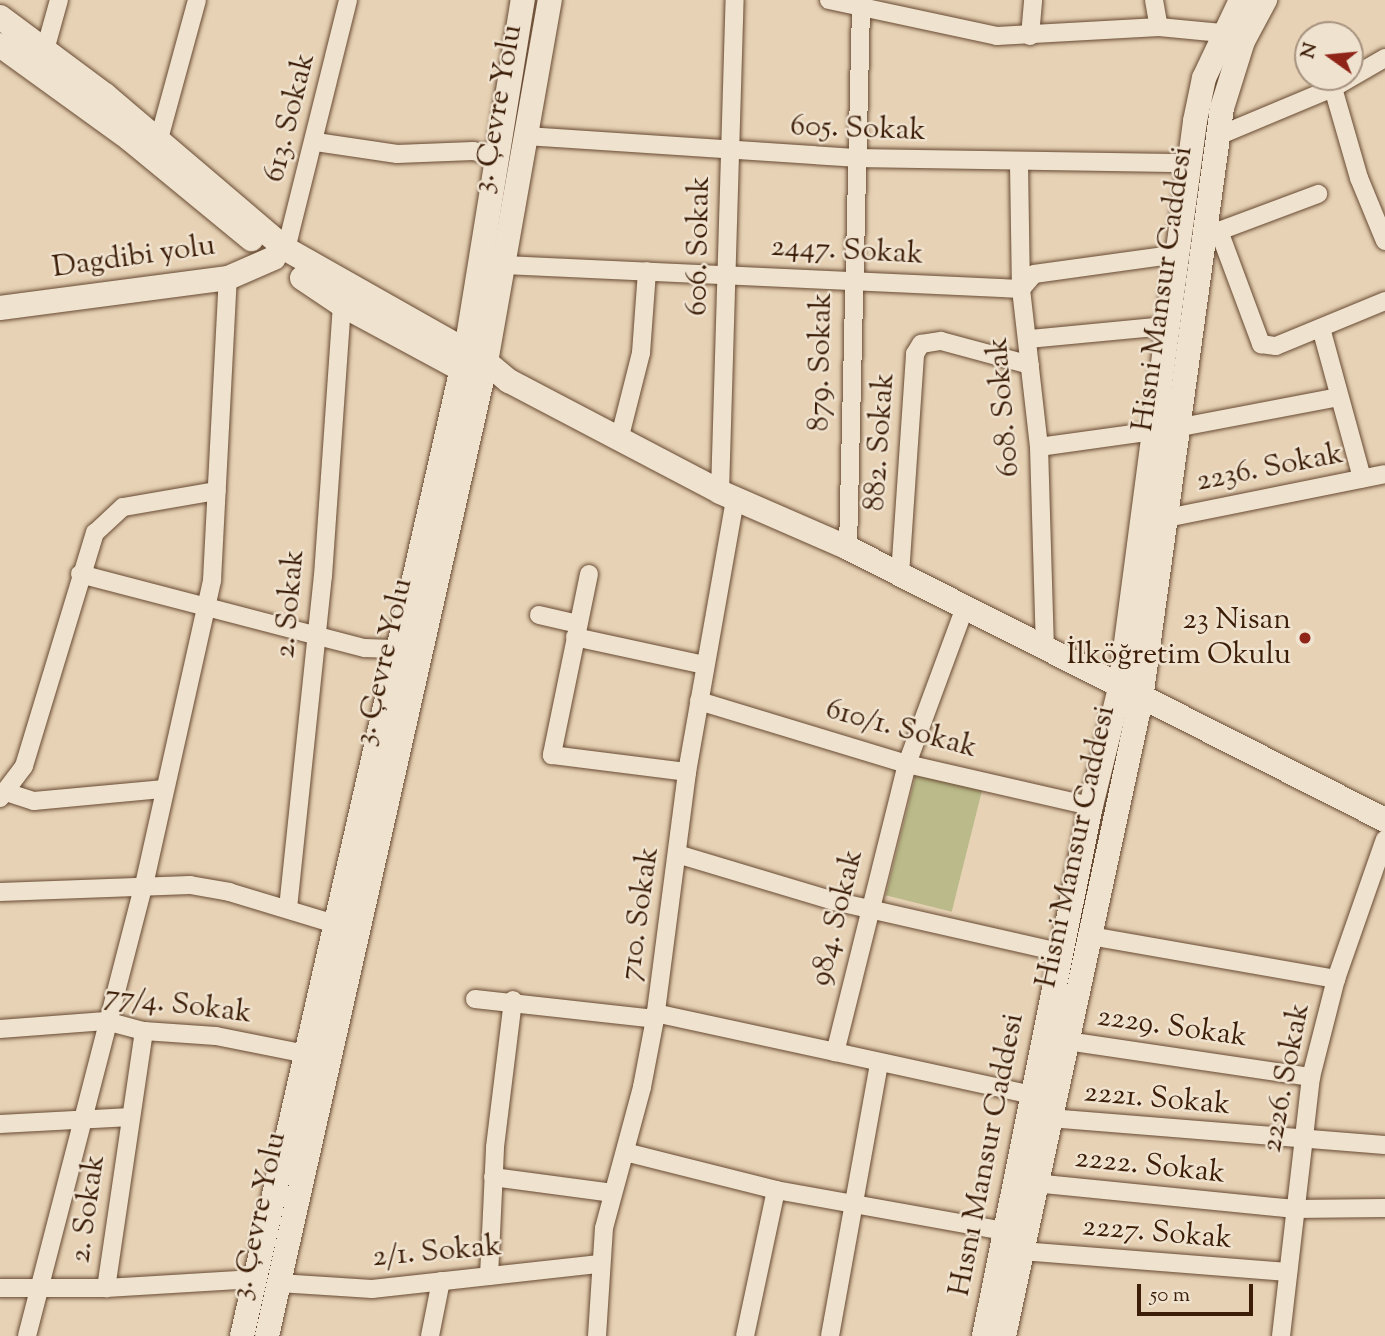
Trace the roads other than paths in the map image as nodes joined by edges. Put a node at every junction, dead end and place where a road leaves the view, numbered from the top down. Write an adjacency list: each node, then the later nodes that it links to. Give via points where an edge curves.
1 (59, 0): 18 (street)
2 (198, 0): 25 (street)
3 (348, 0): 26 (street, 613. Sokak)
4 (523, 0): 28 (main road, 3. Çevre Yolu)
5 (550, 0): 23 (main road, 3. Çevre Yolu)
6 (735, 0): 27 (street, 606. Sokak)
7 (829, 0): 12 (street)
8 (1033, 0): 16 (street)
9 (1154, 0): 14 (street)
10 (1241, 0): 15 (main road, Hısnı Mansur Caddesi)
11 (1265, 0): 24 (main road, Hisni Mansur Caddesi, via 1230,74)
12 (861, 9): 16 (street, via 997,36); 29 (street, 879. Sokak)
13 (0, 17): 18 (main road)
14 (1159, 27): 15 (street); 16 (street)
15 (1222, 33): 30 (main road, Hısnı Mansur Caddesi, via 1204,78)
16 (1030, 36)
17 (0, 45): 35 (main road)
18 (45, 50): 25 (main road)
19 (1385, 58): 20 (street)
20 (1364, 70)
21 (1325, 91): 24 (street)
22 (1333, 91): 34 (street, via 1359,178)
23 (526, 136): 27 (street, 605. Sokak); 37 (main road, 3. Çevre Yolu)
24 (1218, 136): 33 (main road, Hisni Mansur Caddesi)
25 (159, 139): 35 (main road)
26 (316, 142): 28 (street, via 397,154 473,151); 35 (street, 613. Sokak)
27 (729, 152): 29 (street, 605. Sokak); 39 (street, 606. Sokak)
28 (498, 157): 49 (main road, 3. Çevre Yolu)
29 (855, 158): 31 (street, 605. Sokak); 41 (street, 879. Sokak)
30 (1189, 163): 31 (street, 605. Sokak); 36 (main road, Hısnı Mansur Caddesi)
31 (1020, 164): 42 (street, 608. Sokak)
32 (1318, 194): 33 (street)
33 (1212, 228): 47 (street, via 1261,344 1276,346); 52 (main road, Hisni Mansur Caddesi)
34 (1385, 241)
35 (280, 253): 40 (main road, Dagdibi yolu); 44 (main road); 49 (main road)
36 (1178, 254): 42 (street, via 1034,274); 46 (main road, Hısnı Mansur Caddesi)
37 (505, 265): 38 (street, 2447. Sokak); 49 (main road, 3. Çevre Yolu)
38 (647, 271): 39 (street, 2447. Sokak); 53 (street, via 641,353)
39 (729, 272): 41 (street, 2447. Sokak); 58 (street, 606. Sokak)
40 (228, 278): 45 (main road, Dagdibi yolu); 57 (street)
41 (851, 282): 42 (street, 2447. Sokak); 60 (street, 879. Sokak)
42 (1021, 289): 48 (street, 608. Sokak)
43 (1385, 301): 47 (street)
44 (342, 305): 49 (main road); 68 (street, 2. Sokak)
45 (0, 308)
46 (1167, 326): 48 (street); 52 (main road, Hısnı Mansur Caddesi)
47 (1321, 328): 51 (street)
48 (1029, 339): 50 (street, 608. Sokak)
49 (474, 365): 53 (main road); 70 (main road, 3. Çevre Yolu); 121 (main road, 3. Çevre Yolu)
50 (1030, 365): 54 (street, 608. Sokak); 63 (street, 882. Sokak, via 941,341 921,344 915,354)
51 (1338, 397): 52 (street); 56 (street)
52 (1165, 430): 54 (street); 59 (main road, Hisni Mansur Caddesi); 72 (main road, Hısnı Mansur Caddesi)
53 (619, 440): 58 (main road)
54 (1039, 447): 69 (street, 608. Sokak)
55 (1385, 474): 56 (street, 2236. Sokak)
56 (1362, 478): 59 (street, 2236. Sokak)
57 (217, 491): 61 (street, via 123,507 95,533); 64 (street)
58 (728, 495): 60 (main road); 71 (street, 710. Sokak)
59 (1167, 518): 72 (main road, Hisni Mansur Caddesi)
60 (848, 548): 63 (main road)
61 (80, 574): 64 (street); 77 (street, via 24,766)
62 (589, 574): 67 (street)
63 (900, 575): 65 (main road)
64 (206, 607): 68 (street); 76 (street)
65 (965, 607): 69 (main road); 74 (street, 984. Sokak)
66 (539, 615): 67 (street)
67 (576, 630): 71 (street); 75 (street, via 552,755)
68 (317, 636): 70 (street, via 365,648); 84 (street, 2. Sokak)
69 (1045, 646): 72 (main road)
70 (399, 649): 86 (main road, 3. Çevre Yolu)
71 (705, 665): 73 (street, 710. Sokak)
72 (1130, 694): 78 (main road, Hısnı Mansur Caddesi); 79 (main road); 87 (main road, Hisni Mansur Caddesi)
73 (699, 701): 74 (street, 610/1. Sokak); 75 (street, 710. Sokak)
74 (907, 764): 78 (street, 610/1. Sokak); 85 (street, 984. Sokak)
75 (687, 772): 81 (street, 710. Sokak)
76 (164, 789): 77 (street, via 34,801); 82 (street)
77 (3, 795)
78 (1091, 806): 88 (main road, Hısnı Mansur Caddesi)
79 (1385, 820)
80 (1385, 839): 89 (street, 2226. Sokak)
81 (677, 855): 85 (street); 92 (street, 710. Sokak)
82 (144, 885): 83 (street); 84 (street, via 203,887); 93 (street)
83 (0, 892)
84 (288, 908): 86 (street)
85 (868, 908): 88 (street); 97 (street, 984. Sokak)
86 (335, 924): 98 (main road, 3. Çevre Yolu)
87 (1090, 936): 89 (street); 96 (main road, Hisni Mansur Caddesi)
88 (1062, 953): 101 (main road, Hısnı Mansur Caddesi)
89 (1336, 979): 100 (street, 2226. Sokak)
90 (475, 999): 91 (street)
91 (513, 1000): 92 (street); 109 (street)
92 (655, 1016): 97 (street); 108 (street, 710. Sokak)
93 (106, 1021): 94 (street, 77/4. Sokak); 95 (street, 77/4. Sokak); 104 (street)
94 (0, 1029)
95 (144, 1031): 98 (street, 77/4. Sokak, via 216,1036); 102 (street, 2. Sokak)
96 (1068, 1041): 100 (street, 2229. Sokak); 103 (main road, Hisni Mansur Caddesi)
97 (835, 1052): 99 (street)
98 (306, 1054): 121 (main road, 3. Çevre Yolu)
99 (879, 1065): 101 (street); 113 (street)
100 (1311, 1077): 106 (street, 2226. Sokak)
101 (1032, 1095): 116 (main road, Hısnı Mansur Caddesi)
102 (131, 1117): 104 (street); 125 (street, 2. Sokak)
103 (1049, 1118): 106 (street, 2221. Sokak); 110 (main road, Hisni Mansur Caddesi)
104 (79, 1122): 105 (street); 123 (street)
105 (0, 1124)
106 (1300, 1141): 107 (street, 2221. Sokak); 115 (street, 2226. Sokak)
107 (1385, 1145)
108 (625, 1152): 111 (street); 112 (street, 710. Sokak)
109 (493, 1177): 112 (street); 120 (street)
110 (1034, 1183): 115 (street, 2222. Sokak); 117 (main road, Hisni Mansur Caddesi)
111 (776, 1190): 113 (street); 131 (street)
112 (613, 1194): 118 (street, 710. Sokak)
113 (851, 1204): 116 (street); 132 (street)
114 (1385, 1208): 115 (street, 2222. Sokak)
115 (1293, 1209): 119 (street, 2226. Sokak)
116 (1003, 1231): 133 (main road, Hısnı Mansur Caddesi)
117 (1021, 1251): 119 (street, 2227. Sokak); 134 (main road, Hisni Mansur Caddesi)
118 (600, 1264): 120 (street, 2/1. Sokak); 130 (street, 710. Sokak)
119 (1288, 1272): 135 (street, 2226. Sokak)
120 (489, 1276): 122 (street, 2/1. Sokak)
121 (267, 1281): 122 (street, 2/1. Sokak, via 372,1289); 125 (street, 2. Sokak); 127 (main road, 3. Çevre Yolu); 128 (main road, 3. Çevre Yolu)
122 (441, 1281): 129 (street)
123 (38, 1286): 124 (street); 125 (street); 126 (street)
124 (0, 1288)
125 (106, 1288)
126 (27, 1336)
127 (242, 1336)
128 (267, 1336)
129 (430, 1336)
130 (597, 1336)
131 (745, 1336)
132 (830, 1336)
133 (984, 1336)
134 (1004, 1336)
135 (1281, 1336)

